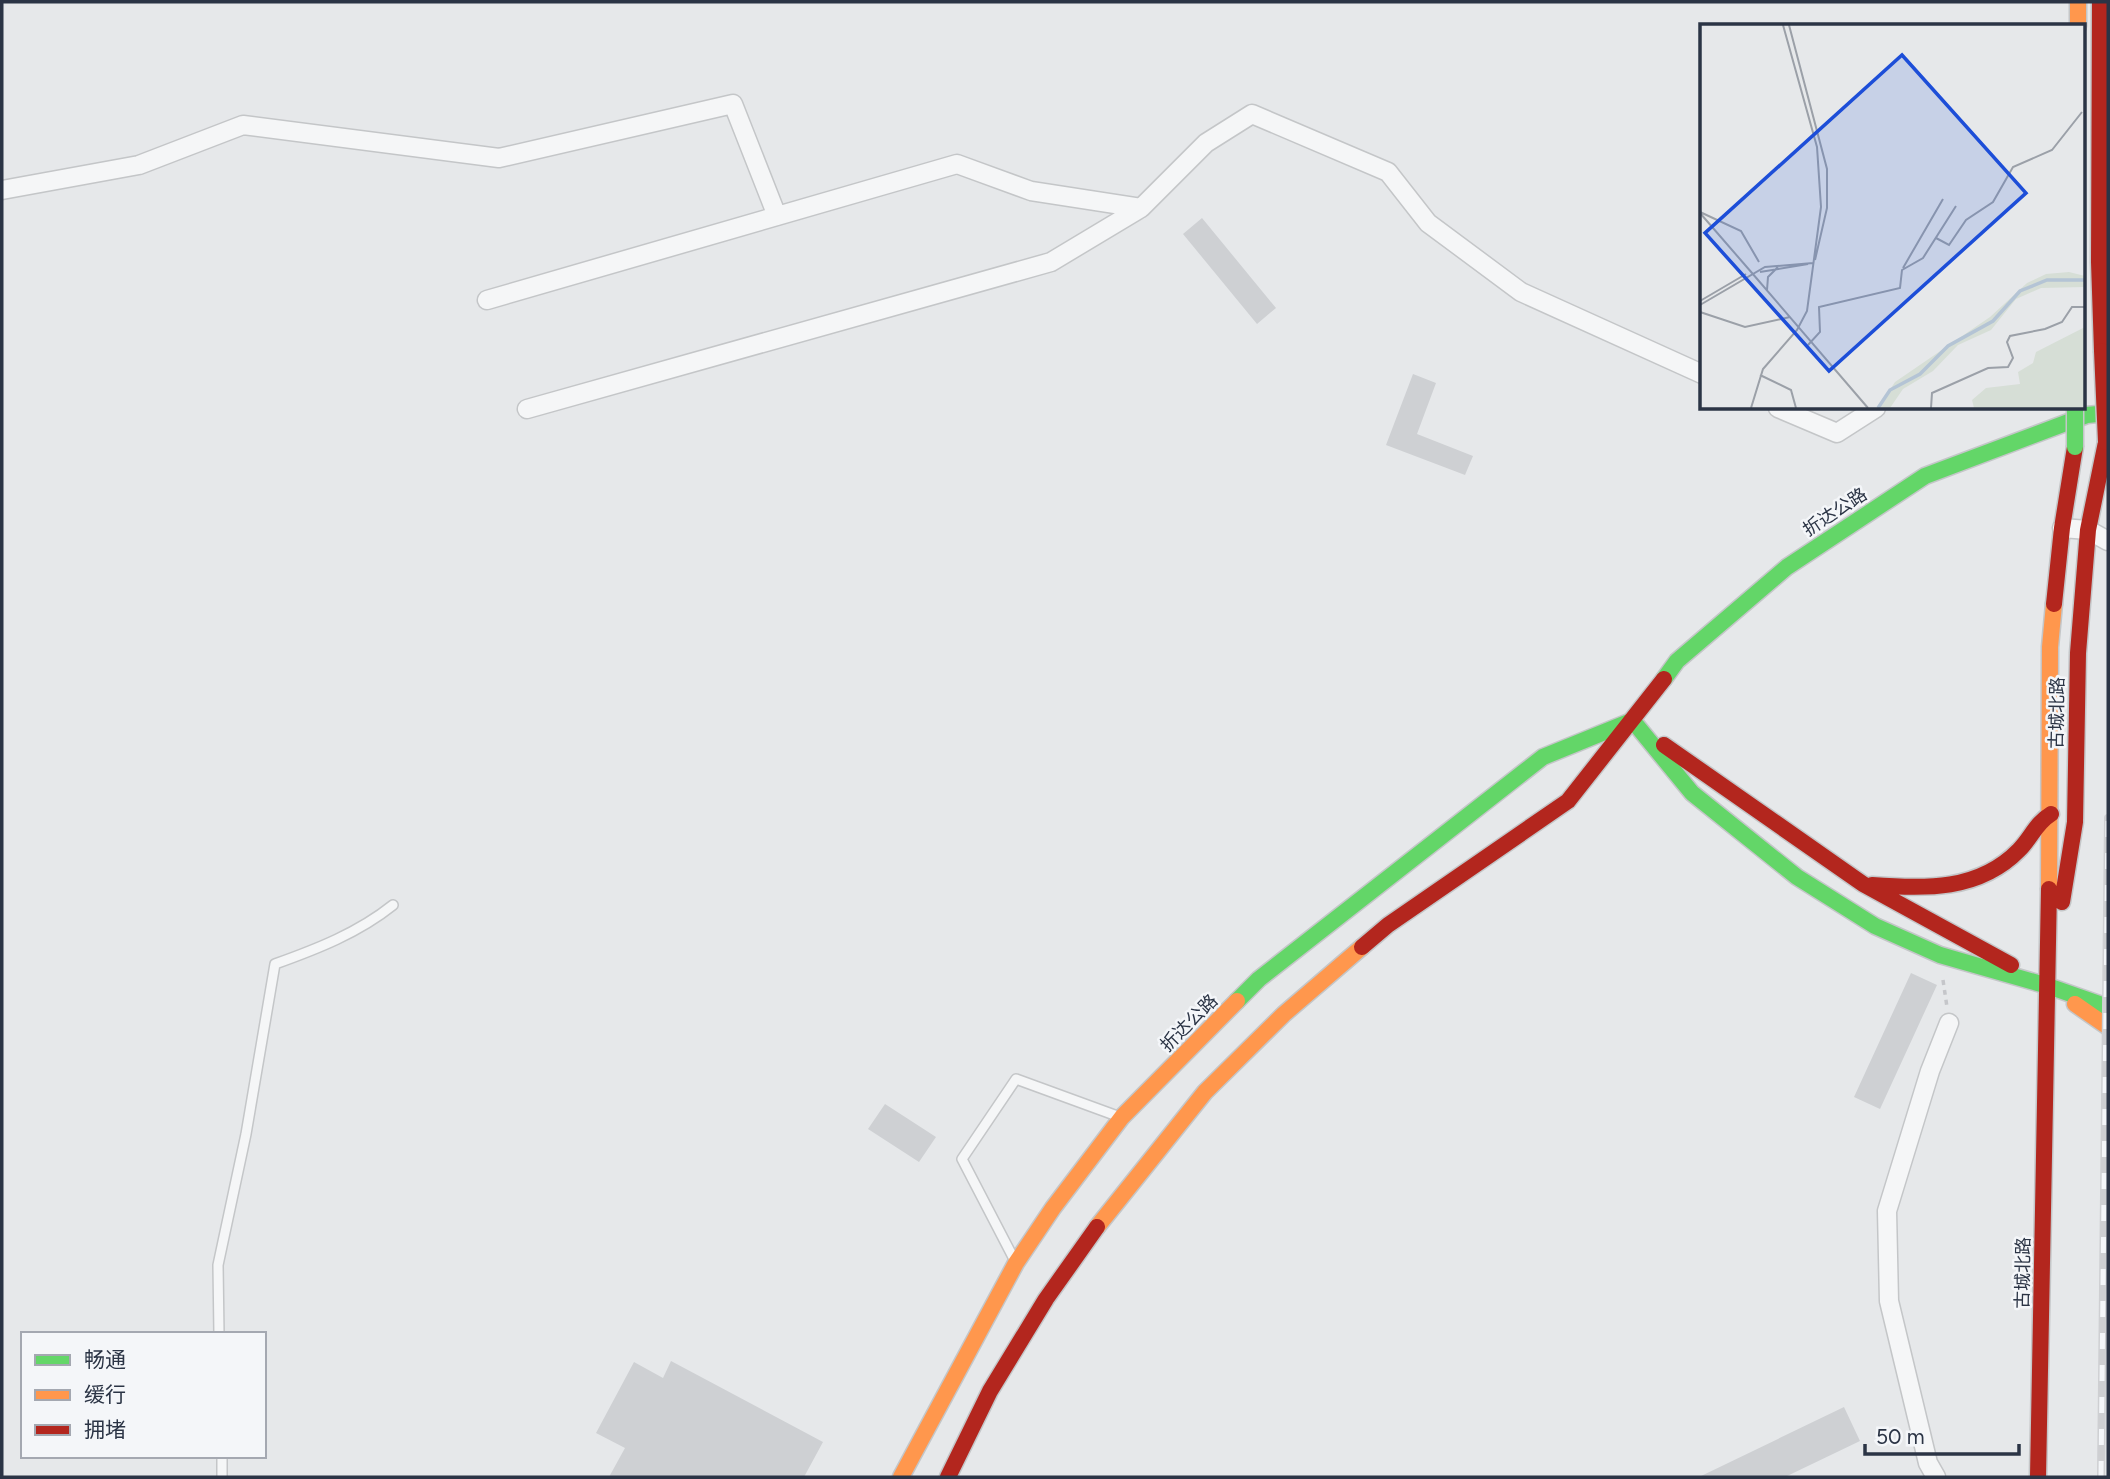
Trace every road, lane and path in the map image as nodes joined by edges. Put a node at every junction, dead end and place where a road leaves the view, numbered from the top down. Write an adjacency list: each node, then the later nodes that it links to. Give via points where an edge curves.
1 (2078, 2): 3 (main road)
2 (2100, 2): 7 (main road, 古城北路)
3 (2077, 24)
4 (2, 190): 6 (street, via 139,165 243,125 499,158 733,104)
5 (1141, 208): 6 (street, via 1031,191 957,163); 9 (street, via 1206,143 1252,114 1388,172 1428,223 1521,292); 10 (street, via 1051,262)
6 (777, 216): 8 (street)
7 (2091, 262): 16 (main road, 古城北路, bridge, via 2102,351 2106,442)
8 (487, 300)
9 (1700, 373)
10 (527, 409)
11 (1783, 410): 12 (street, via 1837,433)
12 (1872, 410)
13 (2075, 410): 15 (main road, 古城北路, bridge, via 2075,447)
14 (2108, 413): 18 (main road, 折达公路, via 2087,415 1925,476 1787,567 1677,661)
15 (2062, 528): 16 (street); 19 (main road, 古城北路, via 2050,647)
16 (2088, 530): 17 (street); 22 (main road, 古城北路, via 2078,653 2075,822)
17 (2108, 541)
18 (1633, 721): 20 (main road); 22 (main road, via 1692,793 1797,877 1875,926 1940,955); 26 (main road, 折达公路, via 1543,757 1259,979); 32 (main road, 折达公路, via 1569,801 1388,925 1284,1014 1206,1092 1115,1202 1046,1299 990,1391)
19 (2051, 814): 20 (main road, via 2040,819 2007,860 1975,880 1934,889); 22 (main road, 古城北路)
20 (1863, 884): 22 (main road)
21 (393, 905): 28 (lane, via 324,946 275,964 218,1265)
22 (2048, 986): 23 (main road); 25 (main road); 34 (main road, 古城北路)
23 (2108, 1007)
24 (1949, 1023): 33 (street, via 1887,1211 1889,1301 1928,1463)
25 (2108, 1027)
26 (1122, 1117): 27 (main road, 折达公路); 27 (lane, via 1016,1079 962,1159)
27 (1016, 1263): 31 (main road, 折达公路)
28 (219, 1332)
29 (222, 1458): 30 (lane)
30 (222, 1477)
31 (901, 1477)
32 (948, 1477)
33 (1936, 1477)
34 (2038, 1477)

